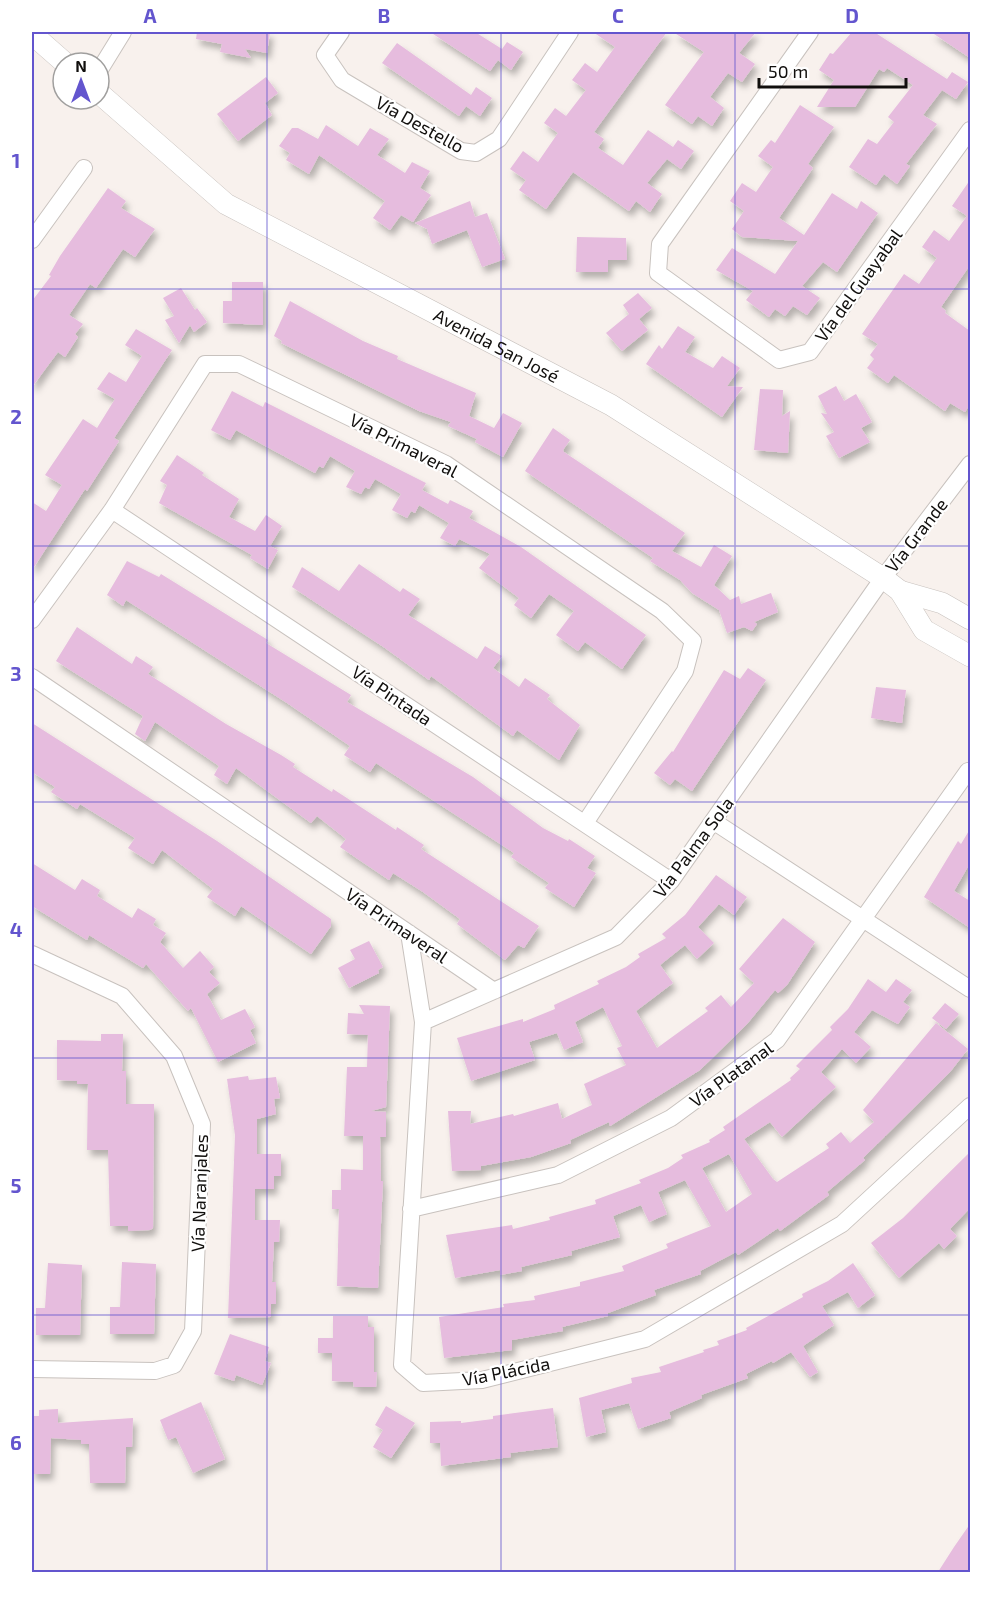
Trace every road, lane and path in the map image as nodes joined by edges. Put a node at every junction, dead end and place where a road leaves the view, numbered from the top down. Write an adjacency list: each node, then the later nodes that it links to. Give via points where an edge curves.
1 (123, 32): 7 (street)
2 (341, 32): 3 (street, Vía Destello, via 325,55 342,80 461,151 476,153 499,139)
3 (570, 32)
4 (810, 32): 9 (street, Vía del Guayabal, via 660,244 658,273 779,360 810,352)
5 (32, 34): 6 (street)
6 (51, 51)
7 (111, 52)
8 (111, 103): 14 (street, Avenida San José, via 226,204 611,405)
9 (970, 130)
10 (84, 168): 11 (street)
11 (32, 240)
12 (970, 464): 14 (street, Vía Grande)
13 (112, 510): 16 (street, Vía Primaveral); 22 (street, Vía Pintada); 22 (street, Vía Primaveral, via 205,364 239,364 446,464 662,611 693,640 685,671)
14 (883, 578): 15 (street, Avenida San José); 21 (street, Vía Palma Sola)
15 (900, 591): 17 (street, Avenida San José, via 942,603); 18 (street, Avenida San José, via 924,630)
16 (32, 620)
17 (970, 620)
18 (970, 656)
19 (32, 677): 25 (street, Vía Primaveral)
20 (968, 771): 24 (street, Vía Platanal)
21 (713, 822): 23 (street, Vía Palma Sola); 24 (street)
22 (585, 823): 23 (street, Vía Pintada)
23 (671, 881): 28 (street, Vía Palma Sola, via 616,937)
24 (864, 920): 27 (street); 31 (street, Vía Platanal, via 777,1040 671,1118 558,1175)
25 (409, 933): 28 (street, Vía Primaveral); 29 (street, Vía Plácida)
26 (32, 954): 32 (street, Vía Naranjales, via 122,996 174,1056 201,1124 193,1331 174,1365 154,1371)
27 (970, 989)
28 (494, 991): 29 (street, Vía Palma Sola)
29 (423, 1022): 31 (street, Vía Plácida)
30 (970, 1106): 31 (street, Vía Plácida, via 842,1224 645,1339 482,1380 423,1383 402,1365)
31 (411, 1209)
32 (32, 1370)

